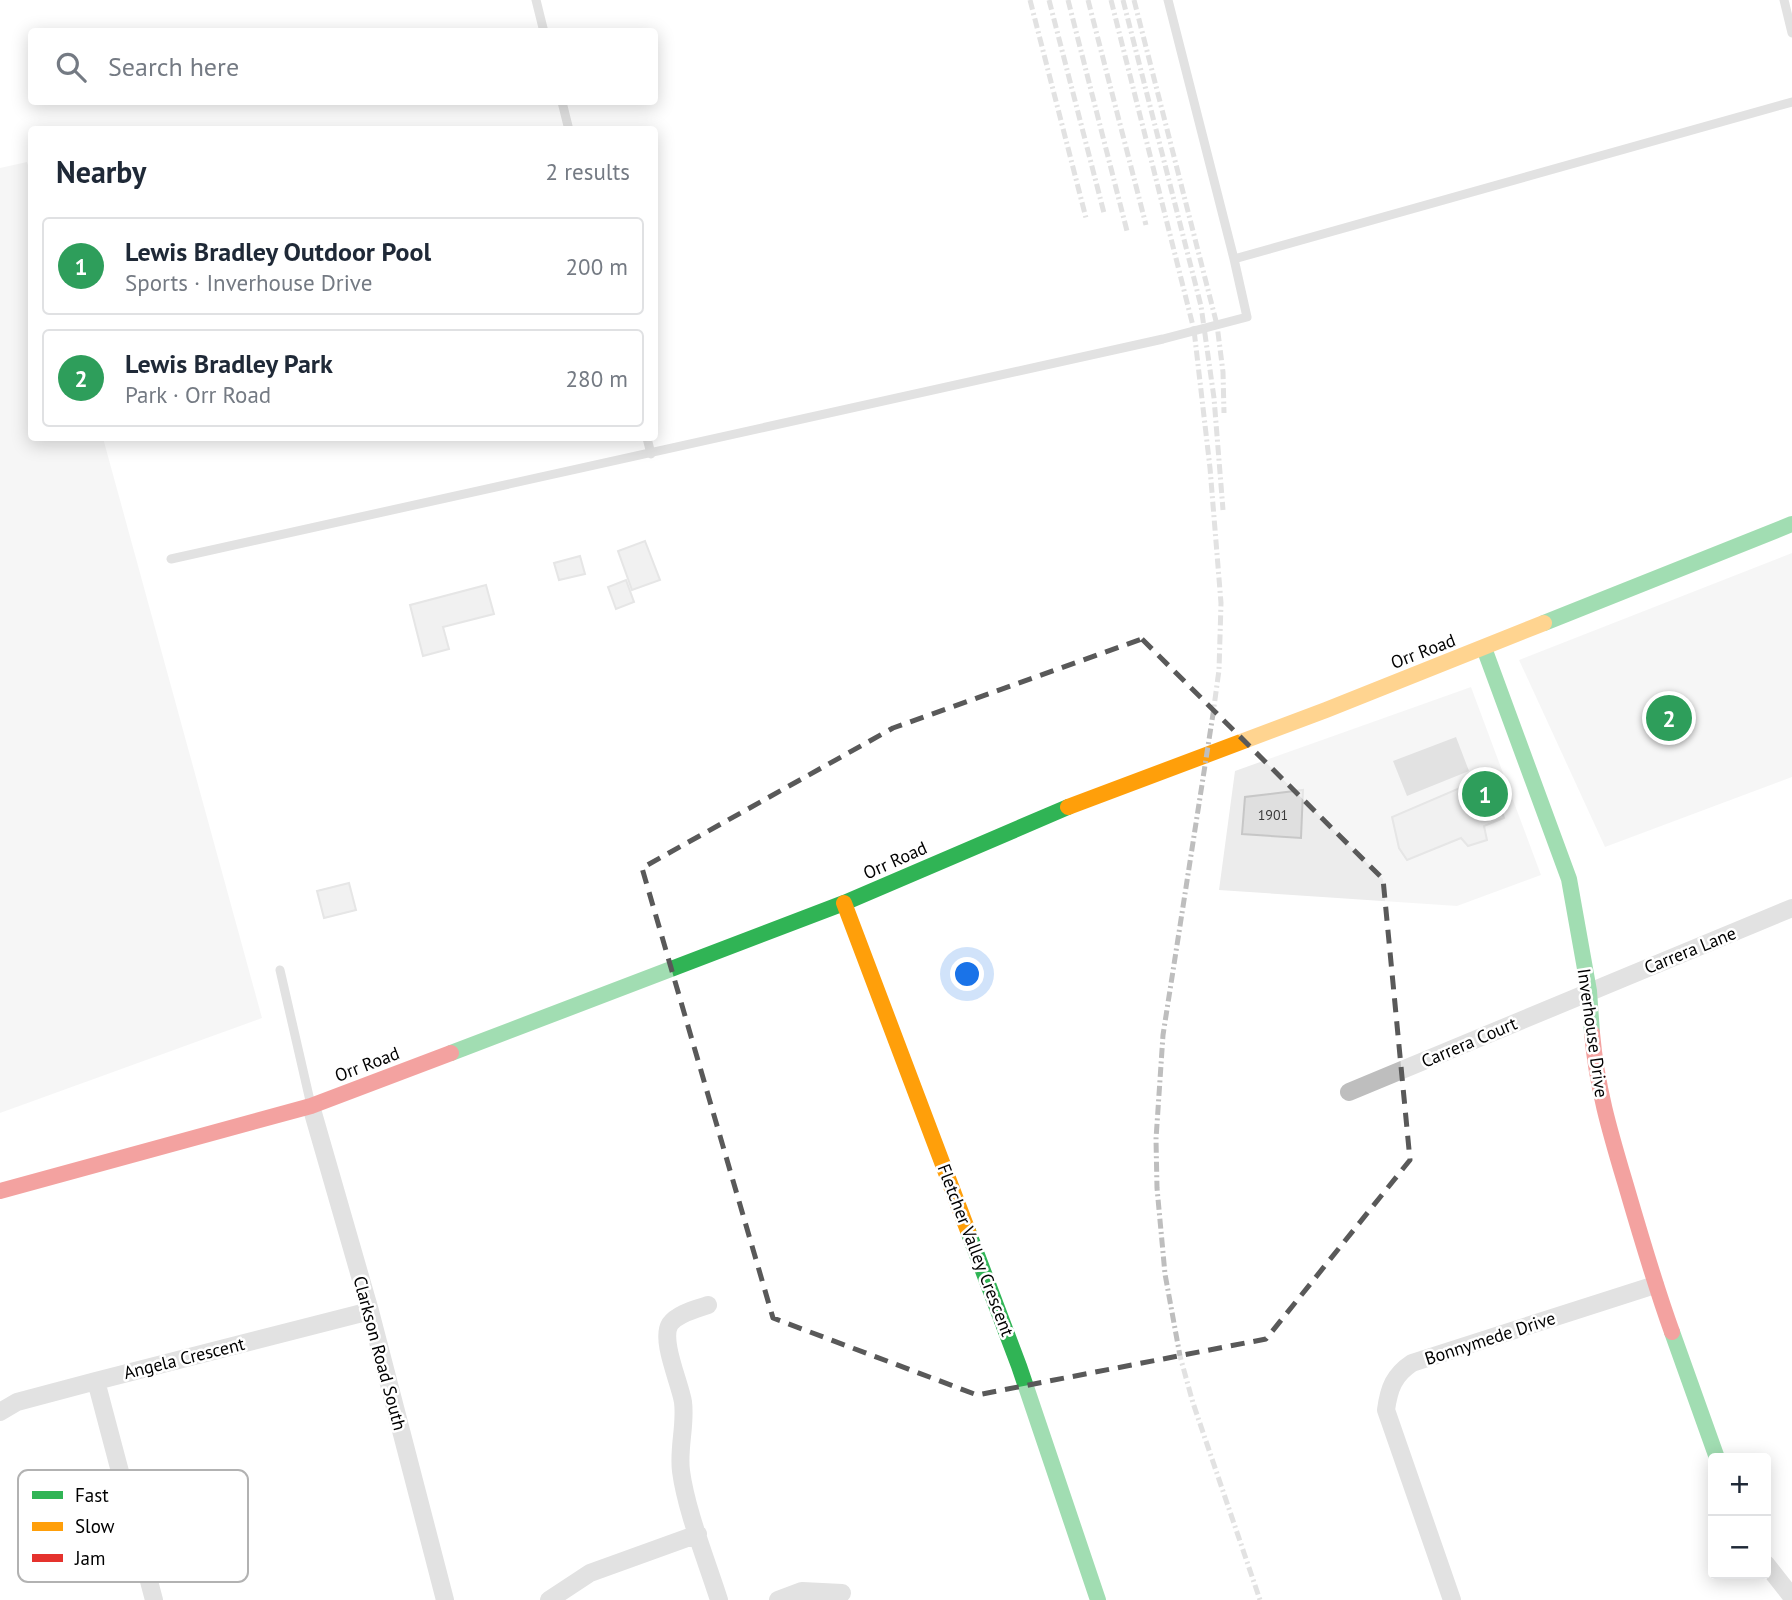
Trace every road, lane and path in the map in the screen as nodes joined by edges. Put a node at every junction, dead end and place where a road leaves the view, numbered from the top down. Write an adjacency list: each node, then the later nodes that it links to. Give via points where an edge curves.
1 (536, 0): 4 (lane)
2 (1168, 0): 9 (lane)
3 (1784, 0): 5 (lane)
4 (543, 28)
5 (1792, 33)
6 (1792, 103): 9 (lane)
7 (563, 105): 8 (lane)
8 (568, 126)
9 (1234, 259): 11 (lane, via 1247,317)
10 (648, 441): 11 (lane)
11 (651, 454): 13 (lane)
12 (1792, 524): 14 (street, Orr Road)
13 (171, 559)
14 (1484, 648): 15 (street, Orr Road, via 1034,820); 18 (street, Inverhouse Drive, via 1569,878)
15 (844, 903): 20 (street, Orr Road); 39 (street, Fletcher Valley Crescent, via 1019,1366)
16 (1792, 908): 18 (street, Carrera Lane)
17 (280, 970): 20 (lane)
18 (1589, 991): 19 (street, Carrera Court); 22 (street, Inverhouse Drive, via 1601,1102)
19 (1349, 1093)
20 (311, 1106): 21 (street, Orr Road); 24 (street, Clarkson Road South)
21 (0, 1191)
22 (1655, 1285): 27 (street, Inverhouse Drive); 40 (street, Bonnymede Drive, via 1412,1363 1388,1389 1386,1410)
23 (708, 1305): 29 (street, via 682,1314 671,1323 666,1336 683,1403 681,1474)
24 (370, 1311): 25 (street, Angela Crescent); 35 (street, Clarkson Road South)
25 (96, 1381): 26 (street, Angela Crescent, via 17,1402); 28 (street)
26 (0, 1412)
27 (1715, 1453)
28 (120, 1470)
29 (698, 1534): 36 (street, via 590,1573); 37 (street)
30 (1771, 1570): 33 (street)
31 (149, 1582): 34 (street)
32 (842, 1593): 38 (street, via 803,1591)
33 (1792, 1597)
34 (154, 1600)
35 (445, 1600)
36 (549, 1600)
37 (719, 1600)
38 (778, 1600)
39 (1098, 1600)
40 (1452, 1600)

